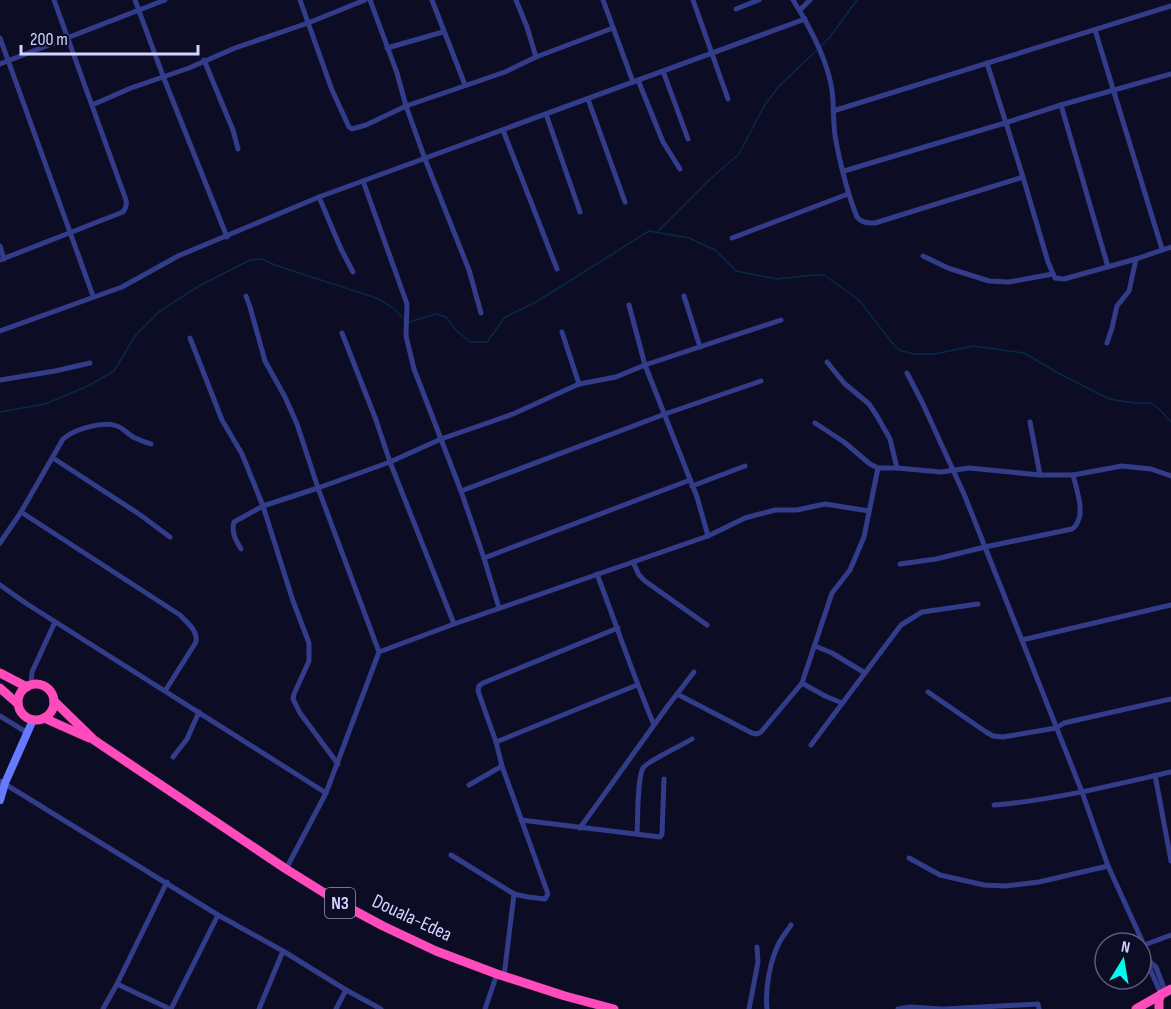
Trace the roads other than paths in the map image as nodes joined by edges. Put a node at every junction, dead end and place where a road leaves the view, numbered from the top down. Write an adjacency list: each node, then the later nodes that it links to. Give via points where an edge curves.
1 (54, 0): 24 (street)
2 (135, 0): 17 (street)
3 (165, 0): 17 (street)
4 (300, 0): 19 (street)
5 (365, 0): 19 (street)
6 (370, 0): 25 (street)
7 (432, 0): 22 (street)
8 (516, 0): 27 (street)
9 (603, 0): 20 (street)
10 (693, 0): 26 (street)
11 (759, 0): 15 (street)
12 (794, 0): 16 (street)
13 (810, 0): 16 (street)
14 (1171, 6): 21 (street)
15 (736, 9)
16 (800, 10): 18 (street)
17 (139, 11): 24 (street); 34 (street)
18 (805, 19): 26 (street); 44 (street, via 822,54)
19 (308, 23): 29 (street); 43 (street, via 350,129)
20 (613, 27): 27 (street); 35 (street)
21 (1095, 30): 30 (street); 38 (street)
22 (443, 32): 25 (street); 37 (street)
23 (0, 38): 28 (street)
24 (68, 38): 28 (street); 41 (street)
25 (387, 48): 43 (street)
26 (712, 53): 32 (street); 40 (street)
27 (537, 57): 37 (street)
28 (9, 60): 31 (street); 59 (street)
29 (204, 60): 34 (street); 49 (street)
30 (987, 63): 44 (street); 46 (street)
31 (0, 64)
32 (663, 71): 35 (street); 48 (street)
33 (1170, 74): 36 (street); 38 (street)
34 (163, 76): 41 (street); 60 (street)
35 (635, 81): 39 (street); 51 (street)
36 (1171, 81)
37 (465, 85): 43 (street)
38 (1114, 89): 42 (street); 64 (street)
39 (588, 99): 45 (street); 57 (street)
40 (728, 99)
41 (92, 105): 59 (street, via 127,205 123,212)
42 (1061, 105): 46 (street); 68 (street)
43 (406, 106): 50 (street)
44 (833, 111): 52 (street)
45 (546, 114): 47 (street); 58 (street)
46 (1005, 123): 52 (street); 53 (street)
47 (503, 130): 50 (street); 69 (street)
48 (688, 139)
49 (238, 149)
50 (425, 159): 54 (street); 76 (street, via 469,270)
51 (680, 169)
52 (844, 171): 55 (street)
53 (1023, 177): 55 (street, via 875,223 857,218); 71 (street)
54 (363, 181): 56 (street); 94 (street, via 407,304 406,336 414,369)
55 (848, 194): 61 (street)
56 (320, 197): 60 (street); 70 (street)
57 (625, 202)
58 (580, 212)
59 (71, 233): 66 (street); 72 (street)
60 (227, 237): 72 (street, via 178,256 122,287)
61 (732, 238)
62 (0, 246): 66 (street)
63 (1171, 246): 64 (street)
64 (1162, 249): 67 (street)
65 (923, 256): 71 (street, via 948,268 1002,283)
66 (2, 259)
67 (1136, 259): 68 (street); 82 (street, via 1129,291 1117,306)
68 (1108, 267): 71 (street, via 1064,279)
69 (556, 269)
70 (353, 272)
71 (1053, 274)
72 (93, 296): 78 (street)
73 (246, 296): 106 (street, via 265,361 297,424)
74 (684, 297): 83 (street)
75 (629, 304): 86 (street)
76 (481, 313)
77 (781, 320): 83 (street)
78 (0, 331)
79 (342, 333): 97 (street)
80 (562, 333): 90 (street)
81 (190, 338): 108 (street, via 222,420 242,454)
82 (1107, 343)
83 (700, 347): 86 (street)
84 (827, 362): 100 (street, via 877,416 890,440)
85 (90, 363): 88 (street)
86 (645, 365): 90 (street); 91 (street)
87 (907, 373): 101 (street)
88 (0, 380)
89 (761, 381): 91 (street)
90 (579, 384): 94 (street, via 513,414)
91 (665, 414): 105 (street); 107 (street)
92 (1030, 422): 102 (street)
93 (815, 423): 99 (street)
94 (441, 439): 97 (street); 107 (street)
95 (151, 444): 96 (street, via 119,426 99,425 67,435)
96 (53, 458): 110 (street); 112 (street)
97 (390, 462): 106 (street); 125 (street)
98 (745, 466): 105 (street)
99 (879, 468): 100 (street); 109 (street)
100 (897, 468): 101 (street)
101 (953, 469): 102 (street); 114 (street)
102 (1040, 475): 103 (street)
103 (1073, 475): 104 (street, via 1134,466); 114 (street, via 1080,517 1072,529)
104 (1171, 476)
105 (691, 483): 111 (street); 116 (street)
106 (318, 488): 108 (street); 130 (street)
107 (461, 491): 116 (street)
108 (263, 506): 115 (street, via 234,522 232,529); 157 (street, via 309,643 309,661 293,699)
109 (869, 511): 111 (street, via 825,504 775,510 745,518); 129 (street, via 864,537 850,570 832,593)
110 (21, 512): 113 (street); 138 (street, via 180,615 192,628 196,642)
111 (708, 536): 117 (street)
112 (170, 537)
113 (0, 543)
114 (985, 547): 118 (street); 128 (street)
115 (241, 549)
116 (484, 558): 123 (street)
117 (633, 562): 119 (street); 126 (street, via 645,581)
118 (900, 564)
119 (597, 574): 123 (street); 127 (street)
120 (0, 585): 124 (street)
121 (978, 604): 133 (street, via 922,612 901,625)
122 (1171, 605): 128 (street)
123 (499, 608): 125 (street)
124 (55, 622): 136 (street); 138 (street)
125 (454, 624): 130 (street)
126 (707, 625)
127 (618, 628): 135 (street); 154 (street, via 479,686)
128 (1022, 640): 150 (street)
129 (815, 646): 133 (street); 134 (street)
130 (379, 652): 157 (street)
131 (694, 672): 140 (street)
132 (0, 673): 136 (highway, N3)
133 (865, 673): 144 (street)
134 (802, 683): 140 (street, via 761,732 754,734); 144 (street)
135 (637, 685): 149 (street); 154 (street)
136 (29, 686): 142 (highway, N3, via 46,687); 143 (highway, via 20,694)
137 (0, 688): 143 (highway)
138 (165, 691): 145 (street)
139 (928, 692): 150 (street, via 993,736)
140 (677, 694): 149 (street)
141 (1171, 699): 150 (street)
142 (54, 700): 147 (highway, via 50,714); 153 (highway, Douala-Edea / N3)
143 (18, 704): 148 (highway, via 23,715)
144 (842, 704): 155 (street)
145 (199, 712): 156 (street, via 188,739); 165 (street)
146 (0, 716): 151 (street)
147 (44, 718): 148 (highway); 153 (highway, Douala-Edea / N3)
148 (33, 720): 151 (main road)
149 (654, 725): 169 (street)
150 (1056, 728): 164 (street)
151 (26, 732): 162 (main road)
152 (692, 739): 170 (street, via 643,768)
153 (94, 740): 175 (highway, Douala-Edea / N3)
154 (496, 742): 158 (street)
155 (812, 745)
156 (173, 757)
157 (338, 764): 165 (street)
158 (502, 766): 163 (street); 168 (street)
159 (1171, 772): 160 (street)
160 (1155, 775): 164 (street); 173 (street)
161 (664, 779): 170 (street, via 662,834)
162 (2, 782): 166 (main road); 176 (street)
163 (469, 785)
164 (1082, 792): 167 (street); 174 (street)
165 (326, 793): 175 (street)
166 (0, 800)
167 (994, 805)
168 (521, 820): 169 (street); 177 (street, via 548,894 545,899)
169 (580, 828): 170 (street)
170 (638, 834)
171 (451, 855): 177 (street)
172 (909, 858): 174 (street, via 940,875 1005,886)
173 (1171, 861)
174 (1108, 866): 180 (street)
175 (286, 869): 186 (highway, Douala-Edea / N3, via 383,926)
176 (167, 882): 178 (street); 187 (street)
177 (514, 894): 186 (street)
178 (218, 915): 184 (street); 191 (street)
179 (791, 925): 198 (street, via 772,963 766,986)
180 (1138, 931)
181 (1171, 935): 182 (street)
182 (1153, 942)
183 (757, 947): 197 (street)
184 (283, 951): 188 (street); 192 (street)
185 (1153, 973): 189 (street)
186 (500, 975): 195 (street); 196 (highway, Douala-Edea / N3)
187 (117, 984): 190 (street); 191 (street)
188 (346, 990): 193 (street); 194 (street)
189 (1166, 992): 202 (highway); 203 (highway, via 1159,999)
190 (103, 1009)
191 (170, 1009)
192 (259, 1009)
193 (336, 1009)
194 (381, 1009)
195 (485, 1009)
196 (614, 1009)
197 (749, 1009)
198 (767, 1009)
199 (898, 1009): 200 (street)
200 (943, 1009): 201 (street, via 1038,1004)
201 (1039, 1009)
202 (1136, 1009)
203 (1159, 1009)

